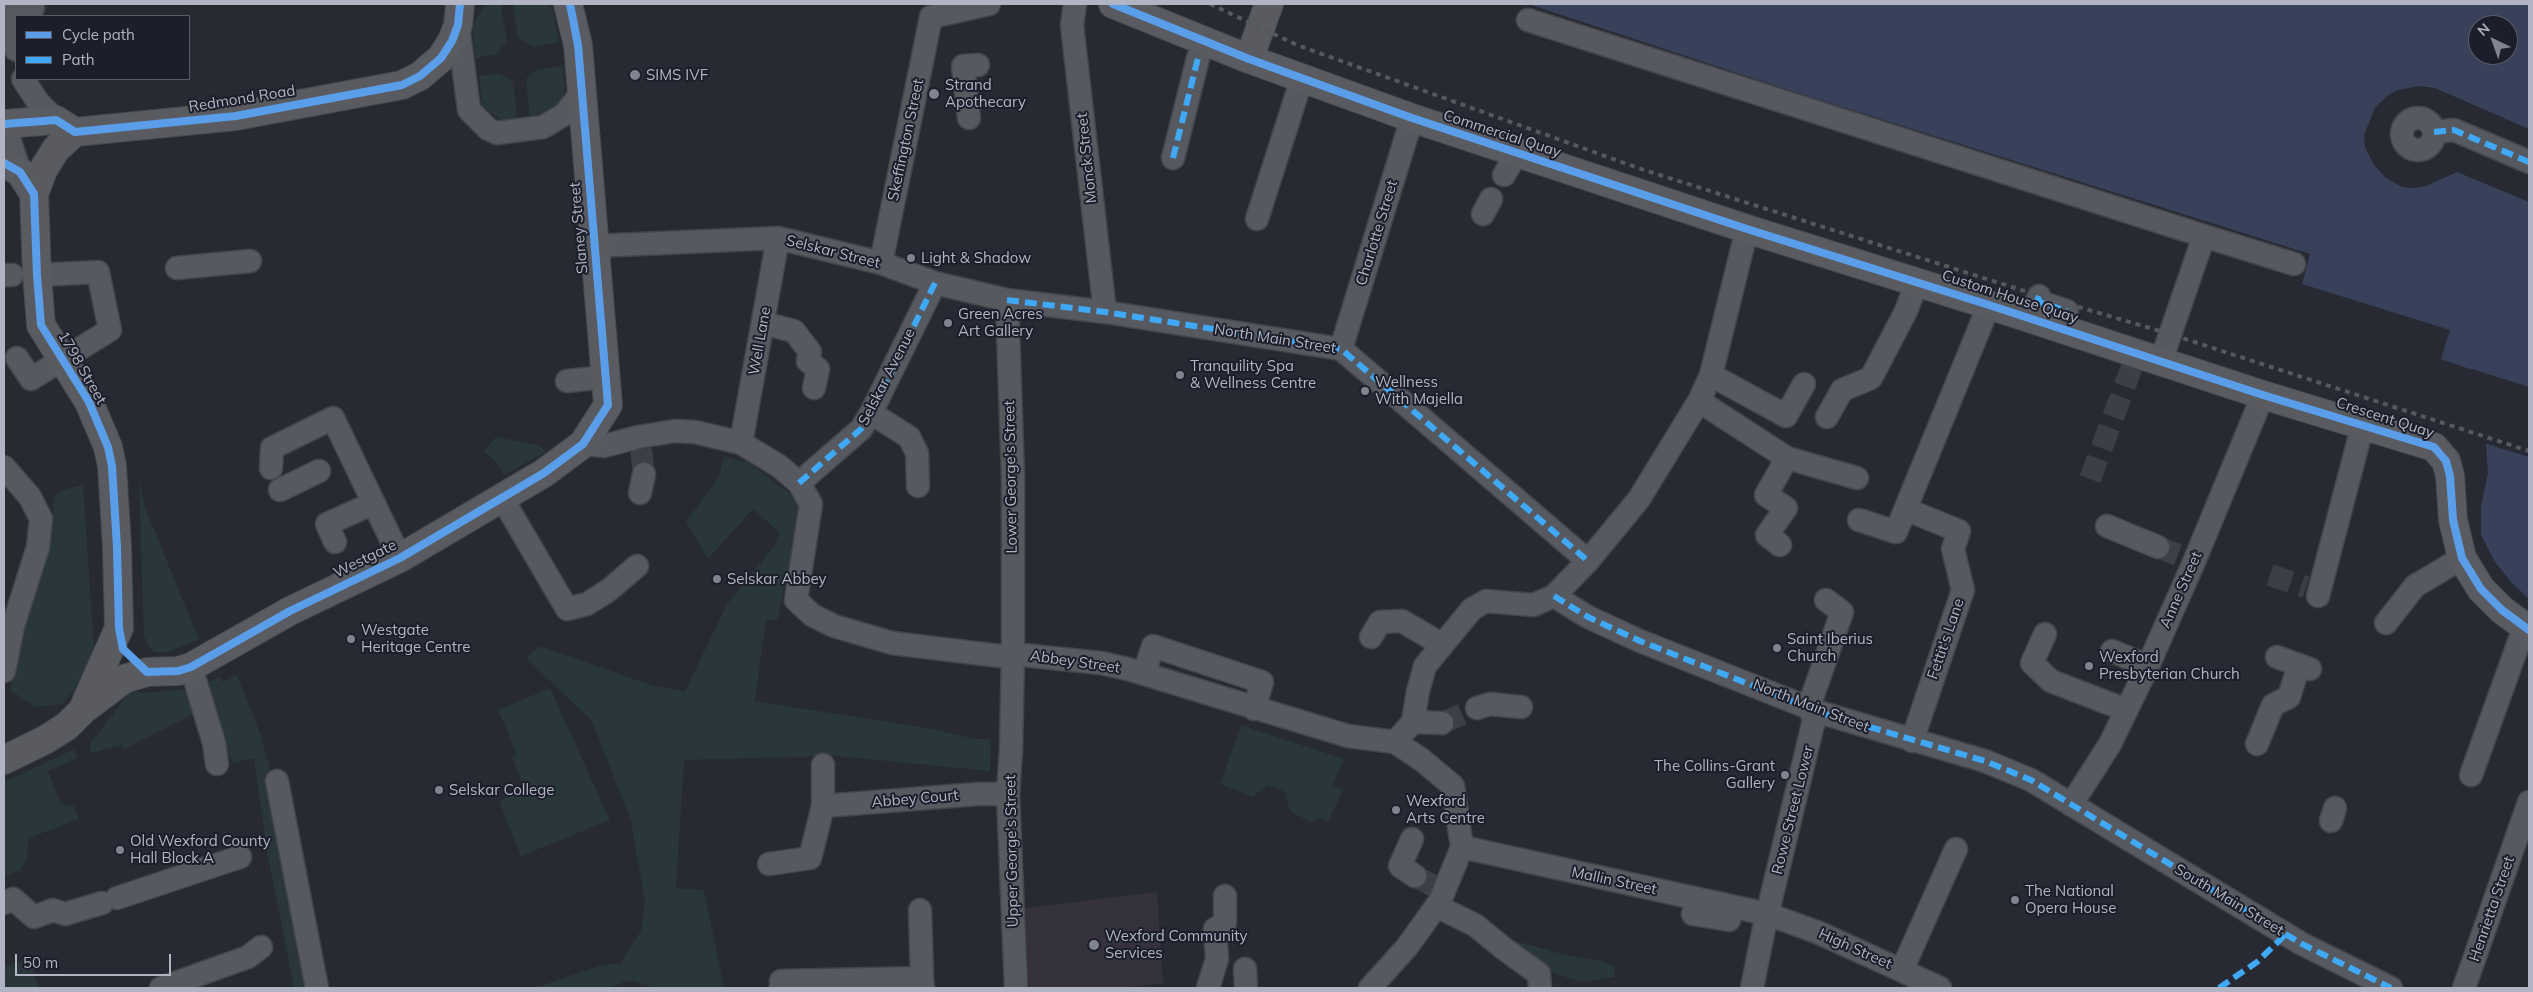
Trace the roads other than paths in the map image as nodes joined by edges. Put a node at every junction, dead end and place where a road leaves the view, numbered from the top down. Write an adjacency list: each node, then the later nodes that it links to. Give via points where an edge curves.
1 (569, 4): 16 (main road, Slaney Street, via 578,45)
2 (989, 4): 31 (street, Skeffington Street, via 931,17)
3 (1076, 4): 41 (street, Monck Street, via 1072,25)
4 (1113, 4): 12 (main road, Commercial Quay)
5 (1269, 4): 12 (main road)
6 (32, 8): 7 (street)
7 (7, 12): 10 (street)
8 (459, 14): 16 (street, via 469,110 496,137 544,127 565,114); 20 (main road, Redmond Road, via 441,58 420,76 402,85 236,116)
9 (1528, 20): 27 (street)
10 (15, 46)
11 (1198, 58): 22 (street)
12 (1250, 59): 14 (main road, Commercial Quay)
13 (978, 65): 17 (street, via 963,66)
14 (1302, 78): 18 (main road, Commercial Quay); 25 (street)
15 (24, 80): 20 (street, via 38,102)
16 (582, 92): 29 (main road, Slaney Street)
17 (969, 118)
18 (1412, 118): 26 (main road, Commercial Quay, via 1511,164); 43 (street, Charlotte Street)
19 (4, 124): 20 (main road, Redmond Road); 24 (street)
20 (66, 126): 24 (main road, 1798 Street, via 43,170)
21 (2434, 132): 23 (street, via 2454,130)
22 (1173, 158)
23 (2529, 162)
24 (19, 177): 34 (main road, 1798 Street)
25 (1256, 219)
26 (1747, 230): 35 (main road, Custom House Quay); 47 (street)
27 (2204, 236): 32 (street); 46 (street)
28 (778, 238): 29 (street, Selskar Street); 31 (street, Selskar Street); 42 (street, Well Lane)
29 (594, 246): 48 (main road, Slaney Street)
30 (250, 261): 33 (street)
31 (881, 263): 36 (street, Selskar Street)
32 (2294, 264)
33 (177, 268)
34 (17, 275): 45 (main road, 1798 Street); 45 (street, via 98,272 110,330)
35 (1917, 282): 39 (main road, Custom House Quay); 55 (street, via 1906,312 1871,378 1842,390)
36 (935, 283): 38 (street, Selskar Street); 54 (street, Selskar Avenue)
37 (2039, 296): 40 (street, via 2037,302)
38 (1007, 300): 41 (street, North Main Street); 89 (street, Lower George's Street, via 1013,477)
39 (1989, 305): 46 (main road, Custom House Quay); 70 (street, via 1896,532)
40 (2067, 311)
41 (1104, 312): 43 (street, North Main Street)
42 (763, 323): 51 (street, via 794,331 810,352 808,361 818,369); 57 (street, Well Lane)
43 (1341, 349): 77 (street, North Main Street)
44 (17, 358): 45 (street, via 31,379)
45 (61, 360): 83 (main road, 1798 Street, via 89,402 112,466)
46 (2161, 361): 52 (main road, Custom House Quay)
47 (1711, 375): 50 (street, via 1786,416); 53 (street)
48 (605, 376): 49 (street); 58 (main road, Slaney Street, via 608,406)
49 (567, 381)
50 (1804, 384)
51 (814, 388)
52 (2263, 395): 56 (main road, Crescent Quay); 74 (street, Anne Street)
53 (1699, 400): 59 (street); 77 (street, via 1639,500)
54 (871, 413): 64 (street, Selskar Avenue, via 851,440); 65 (street, via 908,437 917,453)
55 (1827, 417)
56 (2363, 424): 76 (main road, Crescent Quay, via 2425,443 2441,453 2450,476 2453,520); 80 (street)
57 (741, 443): 58 (street, via 675,430 639,443); 64 (street, via 781,461)
58 (583, 444): 67 (main road, Westgate)
59 (1787, 458): 63 (street); 73 (street, via 1766,494 1786,508 1767,535)
60 (4, 467): 93 (street, via 30,497 41,519 38,547)
61 (271, 468): 68 (street, via 272,448 333,418)
62 (319, 471): 66 (street)
63 (1857, 478)
64 (799, 483): 89 (street, Abbey Street, via 812,504 796,600 812,615 834,626 892,643 1000,656)
65 (918, 486)
66 (280, 490)
67 (502, 498): 75 (main road, Westgate); 78 (street, via 567,609 586,604 609,590)
68 (374, 503): 72 (street, via 327,524); 75 (street)
69 (1910, 511): 102 (street, Fettit's Lane, via 1959,530 1953,549 1963,590)
70 (1858, 520)
71 (2107, 526): 74 (street)
72 (335, 542)
73 (1780, 545)
74 (2177, 555): 91 (street, Anne Street, via 2171,607)
75 (400, 558): 92 (main road, Westgate, via 290,611)
76 (2462, 558): 82 (street, via 2415,586); 84 (main road, Crescent Quay, via 2481,589)
77 (1588, 561): 79 (street)
78 (637, 566)
79 (1554, 596): 87 (street, via 1533,604 1480,603); 95 (street, North Main Street, via 1588,617 1640,641)
80 (2318, 597)
81 (1826, 600): 95 (street, via 1842,612)
82 (2386, 623)
83 (119, 628): 94 (main road, via 124,649); 98 (main road, 1798 Street)
84 (2527, 629): 108 (street)
85 (2045, 634): 99 (street, via 2032,662 2051,681)
86 (1371, 637): 87 (street, via 1380,622 1402,621)
87 (1441, 644): 100 (street, via 1425,666)
88 (2112, 651): 91 (street)
89 (1013, 654): 103 (street, Abbey Street, via 1101,663 1348,736); 110 (street, Upper George's Street)
90 (2278, 657): 104 (street, via 2304,667 2289,698 2273,705)
91 (2148, 666): 99 (street, Anne Street)
92 (191, 667): 94 (main road, Westgate, via 178,672); 106 (street, via 214,743)
93 (4, 671)
94 (148, 672): 98 (main road, Westgate, via 124,679)
95 (1809, 706): 102 (street, North Main Street); 125 (street, Rowe Street Lower, via 1814,720)
96 (1477, 708): 97 (street, via 1490,704)
97 (1521, 708)
98 (84, 709): 105 (main road, via 67,726)
99 (2126, 710): 112 (street, Anne Street, via 2110,744)
100 (1413, 722): 101 (street); 103 (street)
101 (1442, 723)
102 (1912, 741): 112 (street, North Main Street, via 1985,761 2031,780)
103 (1395, 742): 115 (street, via 1453,786)
104 (2257, 744)
105 (4, 760)
106 (217, 764)
107 (823, 765): 113 (street)
108 (2471, 775)
109 (277, 781): 130 (street)
110 (1008, 794): 113 (street, Abbey Court); 132 (street, Upper George's Street)
111 (2529, 802): 139 (street, Henrietta Street)
112 (2071, 805): 138 (street, South Main Street, via 2302,944)
113 (823, 806): 118 (street, via 810,858)
114 (1412, 839): 119 (street, via 1400,866)
115 (1462, 847): 122 (street); 125 (street, Mallin Street)
116 (1956, 849): 127 (street)
117 (240, 857): 121 (street, via 65,914 53,910 34,916 13,899)
118 (769, 864)
119 (1415, 876)
120 (1226, 896): 133 (street, via 1225,922 1215,929 1217,959)
121 (4, 903)
122 (1436, 906): 134 (street, via 1407,947); 135 (street, via 1475,925 1540,974)
123 (920, 910): 128 (street)
124 (1693, 914): 125 (street)
125 (1766, 921): 127 (street, High Street, via 1817,932); 136 (street, Rowe Street Lower)
126 (262, 947): 129 (street, via 248,956)
127 (1902, 970): 137 (street, High Street)
128 (922, 983): 131 (street, via 781,981)
129 (161, 988)
130 (317, 988)
131 (781, 988)
132 (1016, 988)
133 (1208, 988)
134 (1370, 988)
135 (1540, 988)
136 (1752, 988)
137 (1940, 988)
138 (2391, 988)
139 (2464, 988)

